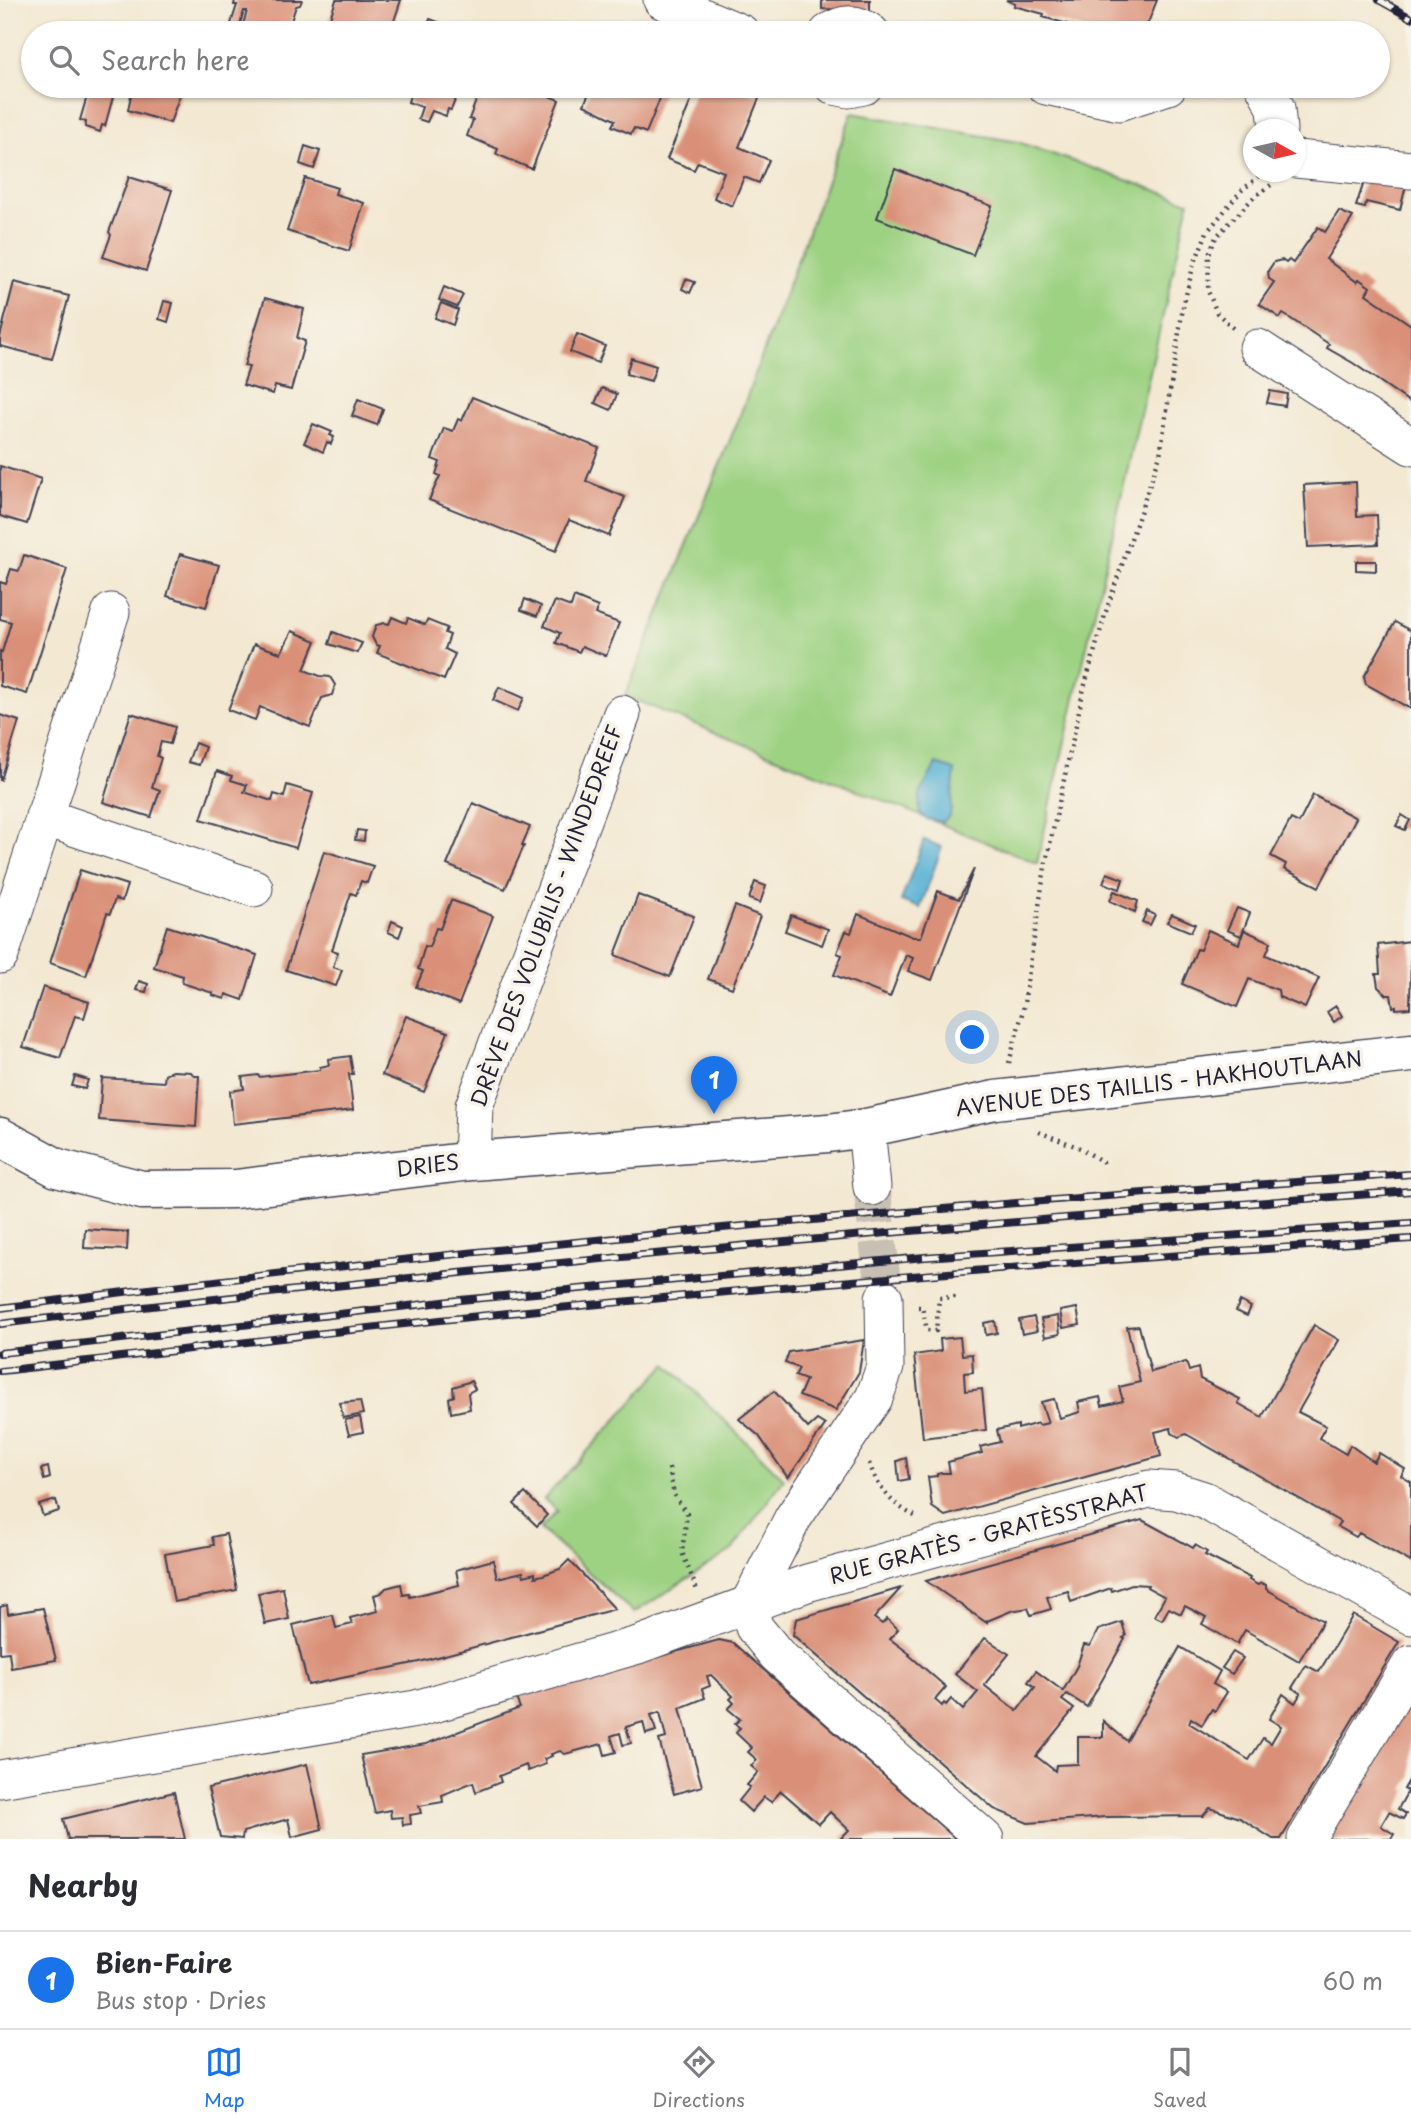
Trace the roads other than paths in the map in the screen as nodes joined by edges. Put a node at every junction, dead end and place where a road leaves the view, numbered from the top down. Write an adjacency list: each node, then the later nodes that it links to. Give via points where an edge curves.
1 (662, 0): 2 (street)
2 (712, 21)
3 (1101, 98): 4 (street, via 1119,102)
4 (1131, 98)
5 (1411, 170): 6 (street)
6 (1306, 171)
7 (1247, 339): 8 (street)
8 (1411, 446)
9 (111, 612): 11 (street)
10 (622, 714): 17 (street, DRÈVE DES VOLUBILIS - WINDEDREEF, via 474,1106)
11 (44, 817): 12 (street); 13 (street)
12 (254, 888)
13 (0, 955)
14 (1411, 1054): 15 (street, AVENUE DES TAILLIS - HAKHOUTLAAN, via 995,1100)
15 (866, 1128): 17 (street, DRIES); 18 (street)
16 (0, 1137): 17 (street, DRIES, via 57,1168 142,1191 235,1189)
17 (472, 1161)
18 (872, 1187)
19 (898, 1303): 20 (street, via 874,1398 793,1518)
20 (749, 1604): 21 (street, RUE GRATÈS - GRATÈSSTRAAT, via 1149,1489 1204,1500); 23 (street, RUE GRATÈS - GRATÈSSTRAAT, via 639,1645 416,1709); 24 (street, via 754,1627 777,1655)
21 (1411, 1616)
22 (1411, 1664): 25 (street)
23 (0, 1779)
24 (985, 1839)
25 (1306, 1839)

